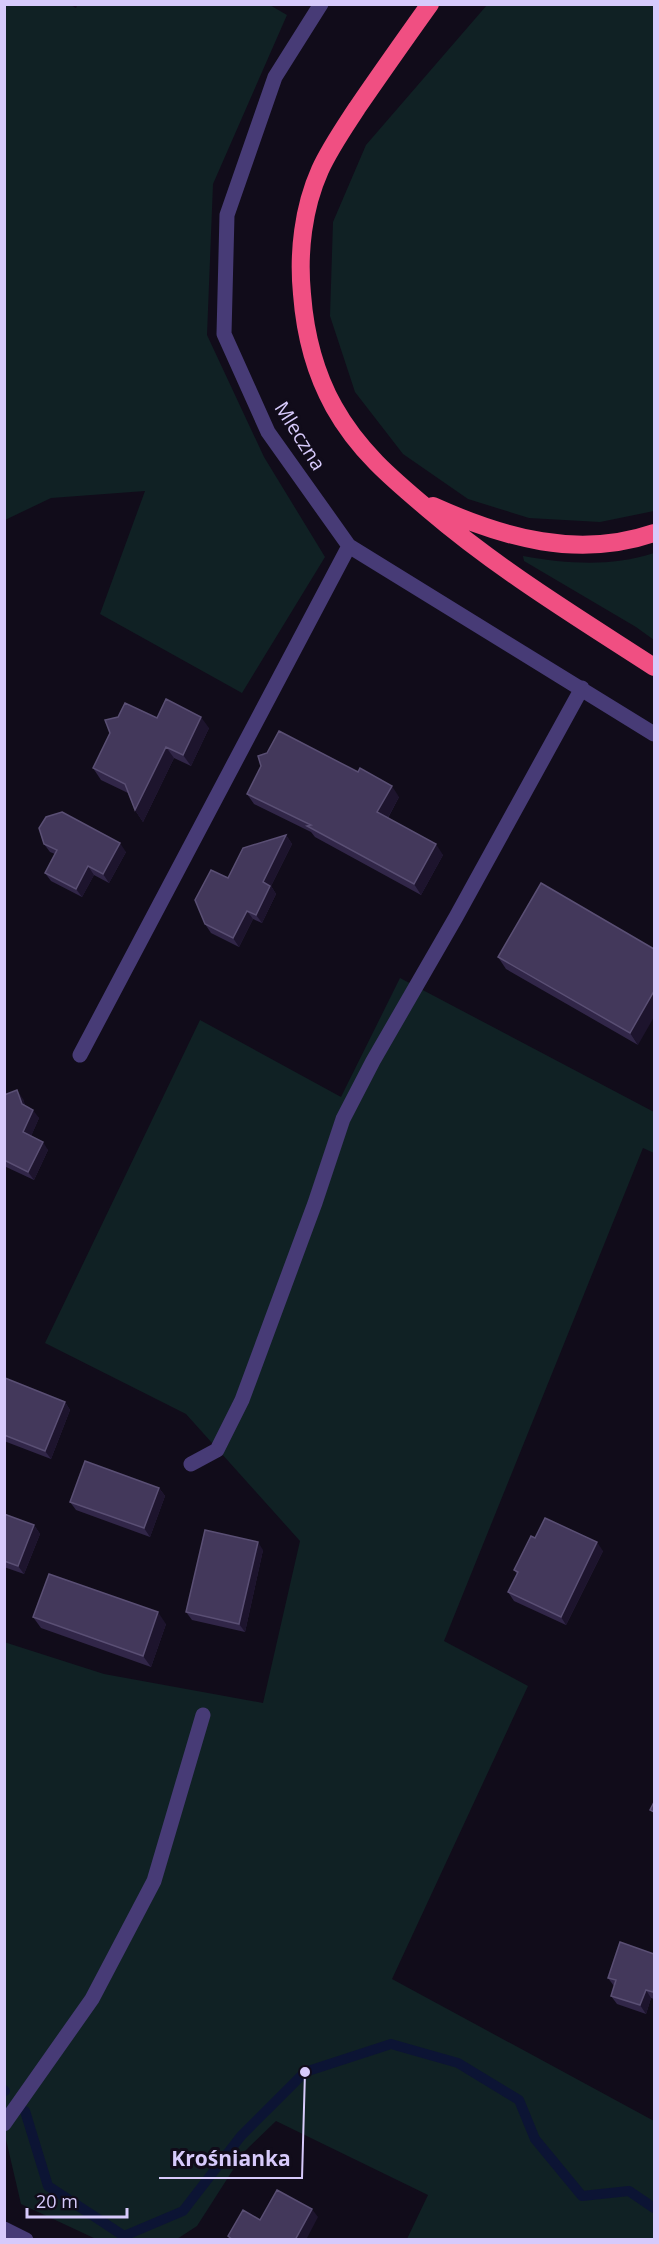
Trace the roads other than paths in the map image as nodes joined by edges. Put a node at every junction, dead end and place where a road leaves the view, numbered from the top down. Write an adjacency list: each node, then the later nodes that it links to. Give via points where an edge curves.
1 (321, 4): 5 (street, Mleczna, via 275,77 227,215 224,334 268,432)
2 (430, 4): 3 (highway, via 368,91 320,171 301,245 304,316 322,382 353,435 372,461)
3 (394, 481): 4 (highway, via 434,506 478,526 524,540 606,543); 6 (highway, via 512,575)
4 (654, 533)
5 (349, 546): 7 (street, Mleczna); 9 (street)
6 (654, 667)
7 (582, 688): 8 (street, Mleczna); 10 (street, via 343,1119 242,1400 217,1450)
8 (654, 734)
9 (80, 1055)
10 (191, 1464)
11 (203, 1715): 12 (street, via 154,1881 92,1999)
12 (4, 2124)
13 (4, 2229): 14 (street)
14 (26, 2240)

